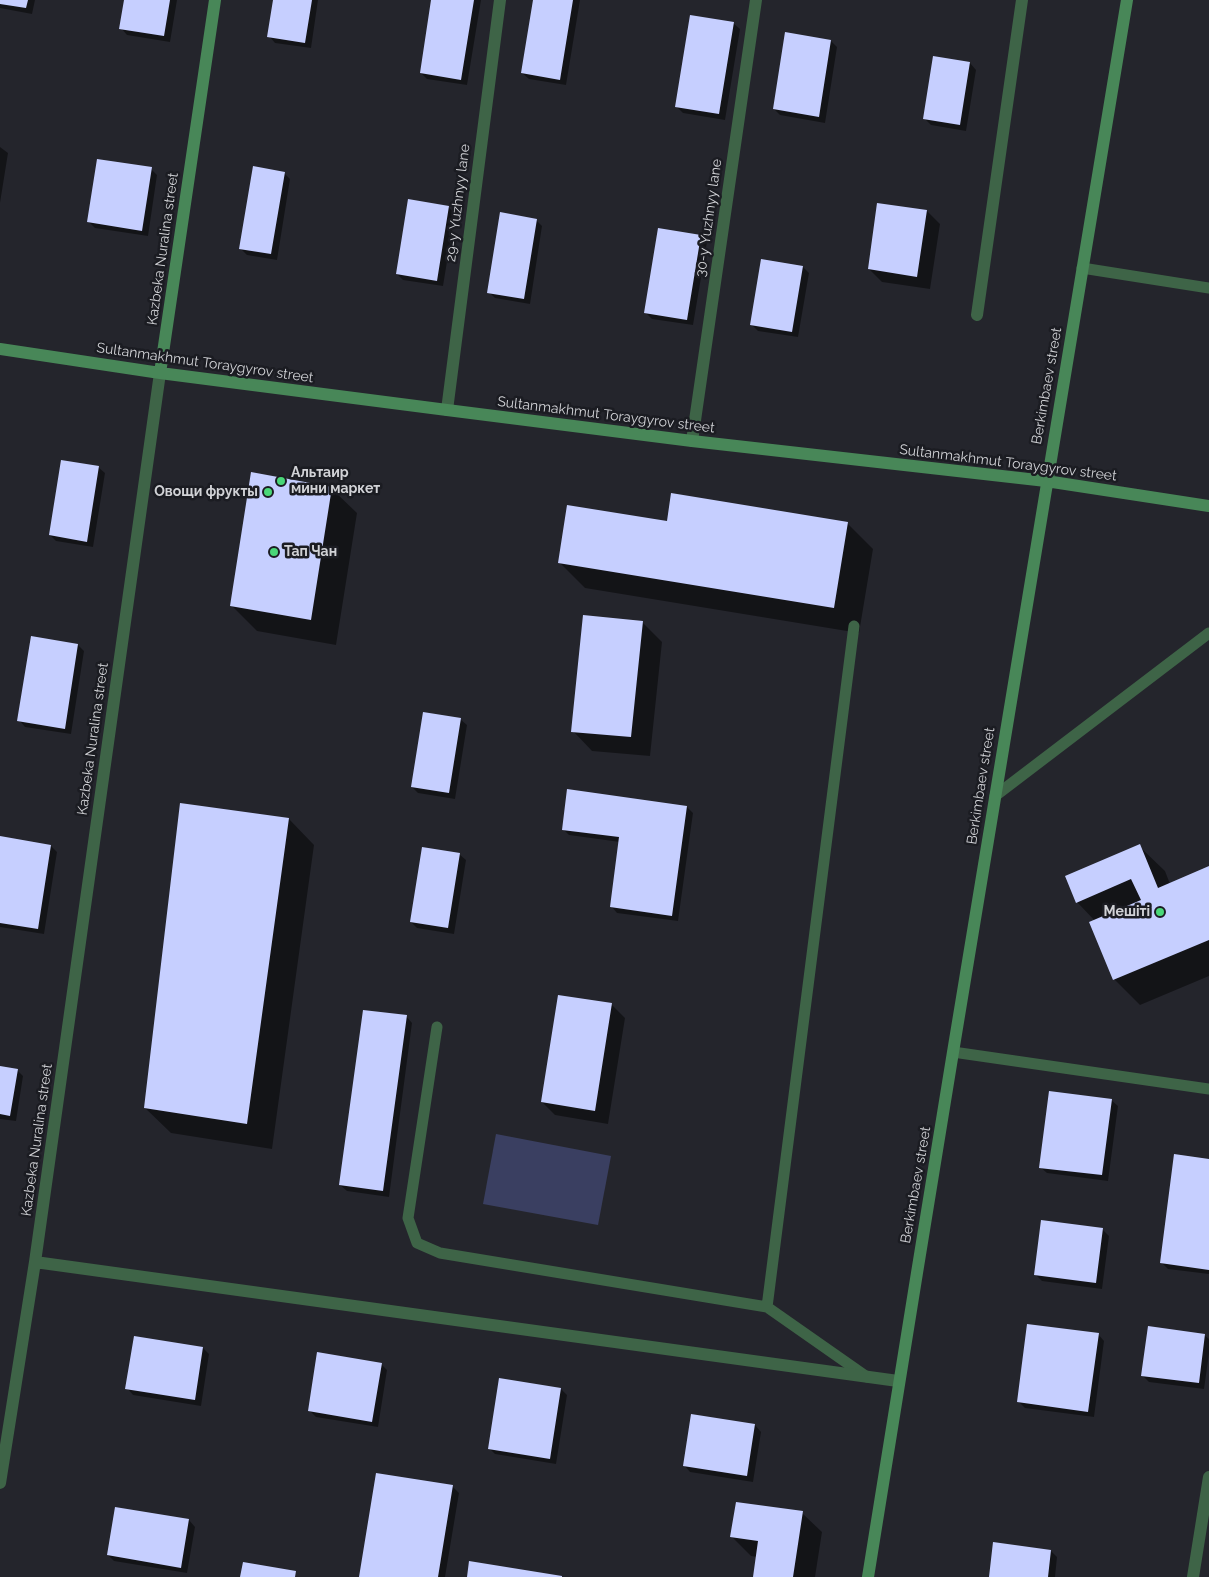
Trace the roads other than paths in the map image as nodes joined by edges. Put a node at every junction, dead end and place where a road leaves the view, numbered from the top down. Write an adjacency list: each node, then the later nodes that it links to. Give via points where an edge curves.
1 (215, 0): 10 (street, Kazbeka Nuralina street)
2 (500, 0): 11 (street, 29-y Yuzhnyy lane)
3 (756, 0): 12 (street, 30-y Yuzhnyy lane)
4 (1022, 0): 8 (street)
5 (1127, 0): 6 (street, Berkimbaev street)
6 (1082, 268): 7 (lane); 13 (street, Berkimbaev street)
7 (1209, 288)
8 (977, 315)
9 (0, 349): 10 (street, Sultanmakhmut Toraygyrov street)
10 (160, 373): 11 (street, Sultanmakhmut Toraygyrov street); 21 (street, Kazbeka Nuralina street)
11 (446, 410): 12 (street, Sultanmakhmut Toraygyrov street)
12 (692, 441): 13 (street, Sultanmakhmut Toraygyrov street)
13 (1046, 481): 14 (street, Sultanmakhmut Toraygyrov street); 17 (street, Berkimbaev street)
14 (1209, 506)
15 (854, 626): 22 (lane)
16 (1209, 633): 17 (lane)
17 (995, 796): 19 (street, Berkimbaev street)
18 (438, 1028): 22 (lane, via 408,1218 417,1243 440,1254)
19 (953, 1052): 20 (lane); 24 (street, Berkimbaev street)
20 (1209, 1089)
21 (34, 1262): 23 (street); 26 (street, Kazbeka Nuralina street)
22 (766, 1307): 23 (lane)
23 (868, 1378): 24 (street)
24 (898, 1382): 27 (street, Berkimbaev street)
25 (1209, 1477): 28 (street)
26 (0, 1483)
27 (868, 1577)
28 (1193, 1577)

